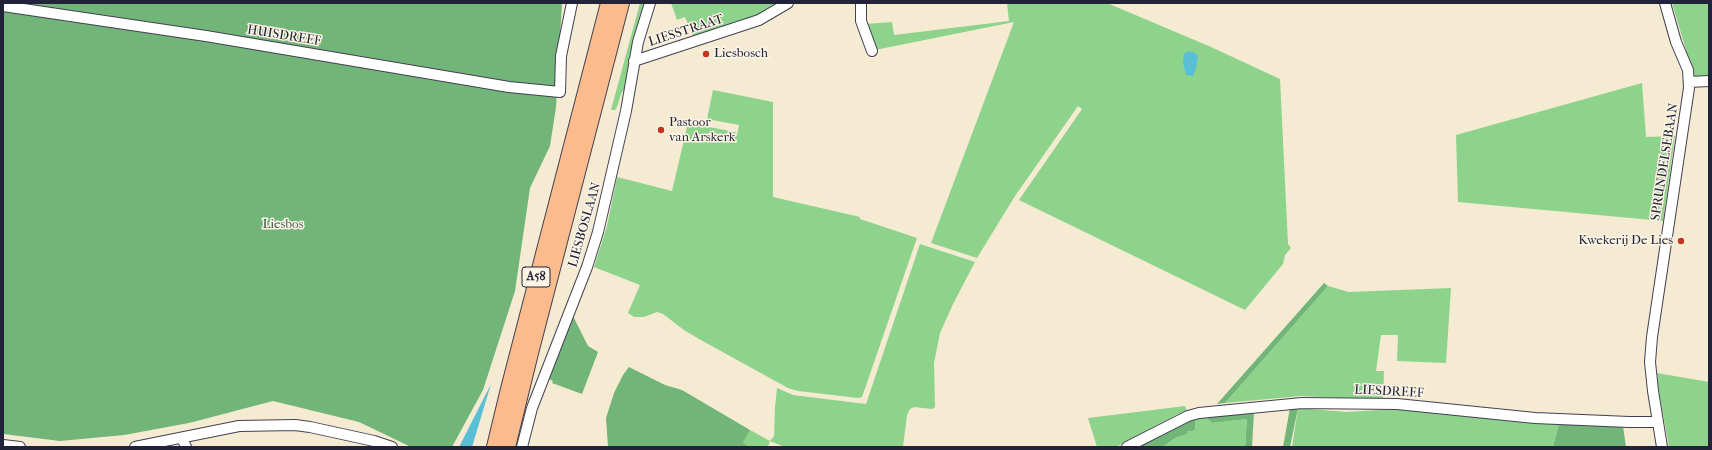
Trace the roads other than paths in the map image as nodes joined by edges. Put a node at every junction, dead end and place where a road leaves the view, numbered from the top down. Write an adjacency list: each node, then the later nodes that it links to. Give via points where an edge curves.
1 (572, 3): 8 (street, HUISDREEF, via 561,56 560,92 509,87)
2 (608, 3): 19 (highway, A58)
3 (622, 3): 20 (highway, A58)
4 (650, 3): 10 (street, LIESBOSLAAN)
5 (788, 3): 10 (street, LIESSTRAAT, via 759,20)
6 (860, 3): 9 (street, via 861,21)
7 (1665, 3): 12 (street, SPRUNDELSEBAAN, via 1676,42 1688,70)
8 (3, 6)
9 (872, 51)
10 (634, 61): 21 (street, LIESBOSLAAN, via 626,111 598,232 532,408)
11 (1709, 81): 12 (street)
12 (1689, 82): 13 (street, SPRUNDELSEBAAN, via 1652,337 1650,362)
13 (1658, 422): 22 (street, LIESDREEF, via 1535,418 1396,404 1302,403 1199,413); 23 (street, SPRUNDELSEBAAN)
14 (184, 442): 17 (street); 18 (street, via 239,426 295,425)
15 (3, 445): 16 (street)
16 (20, 447)
17 (136, 447)
18 (392, 447)
19 (494, 447)
20 (508, 447)
21 (522, 447)
22 (1127, 447)
23 (1662, 447)

